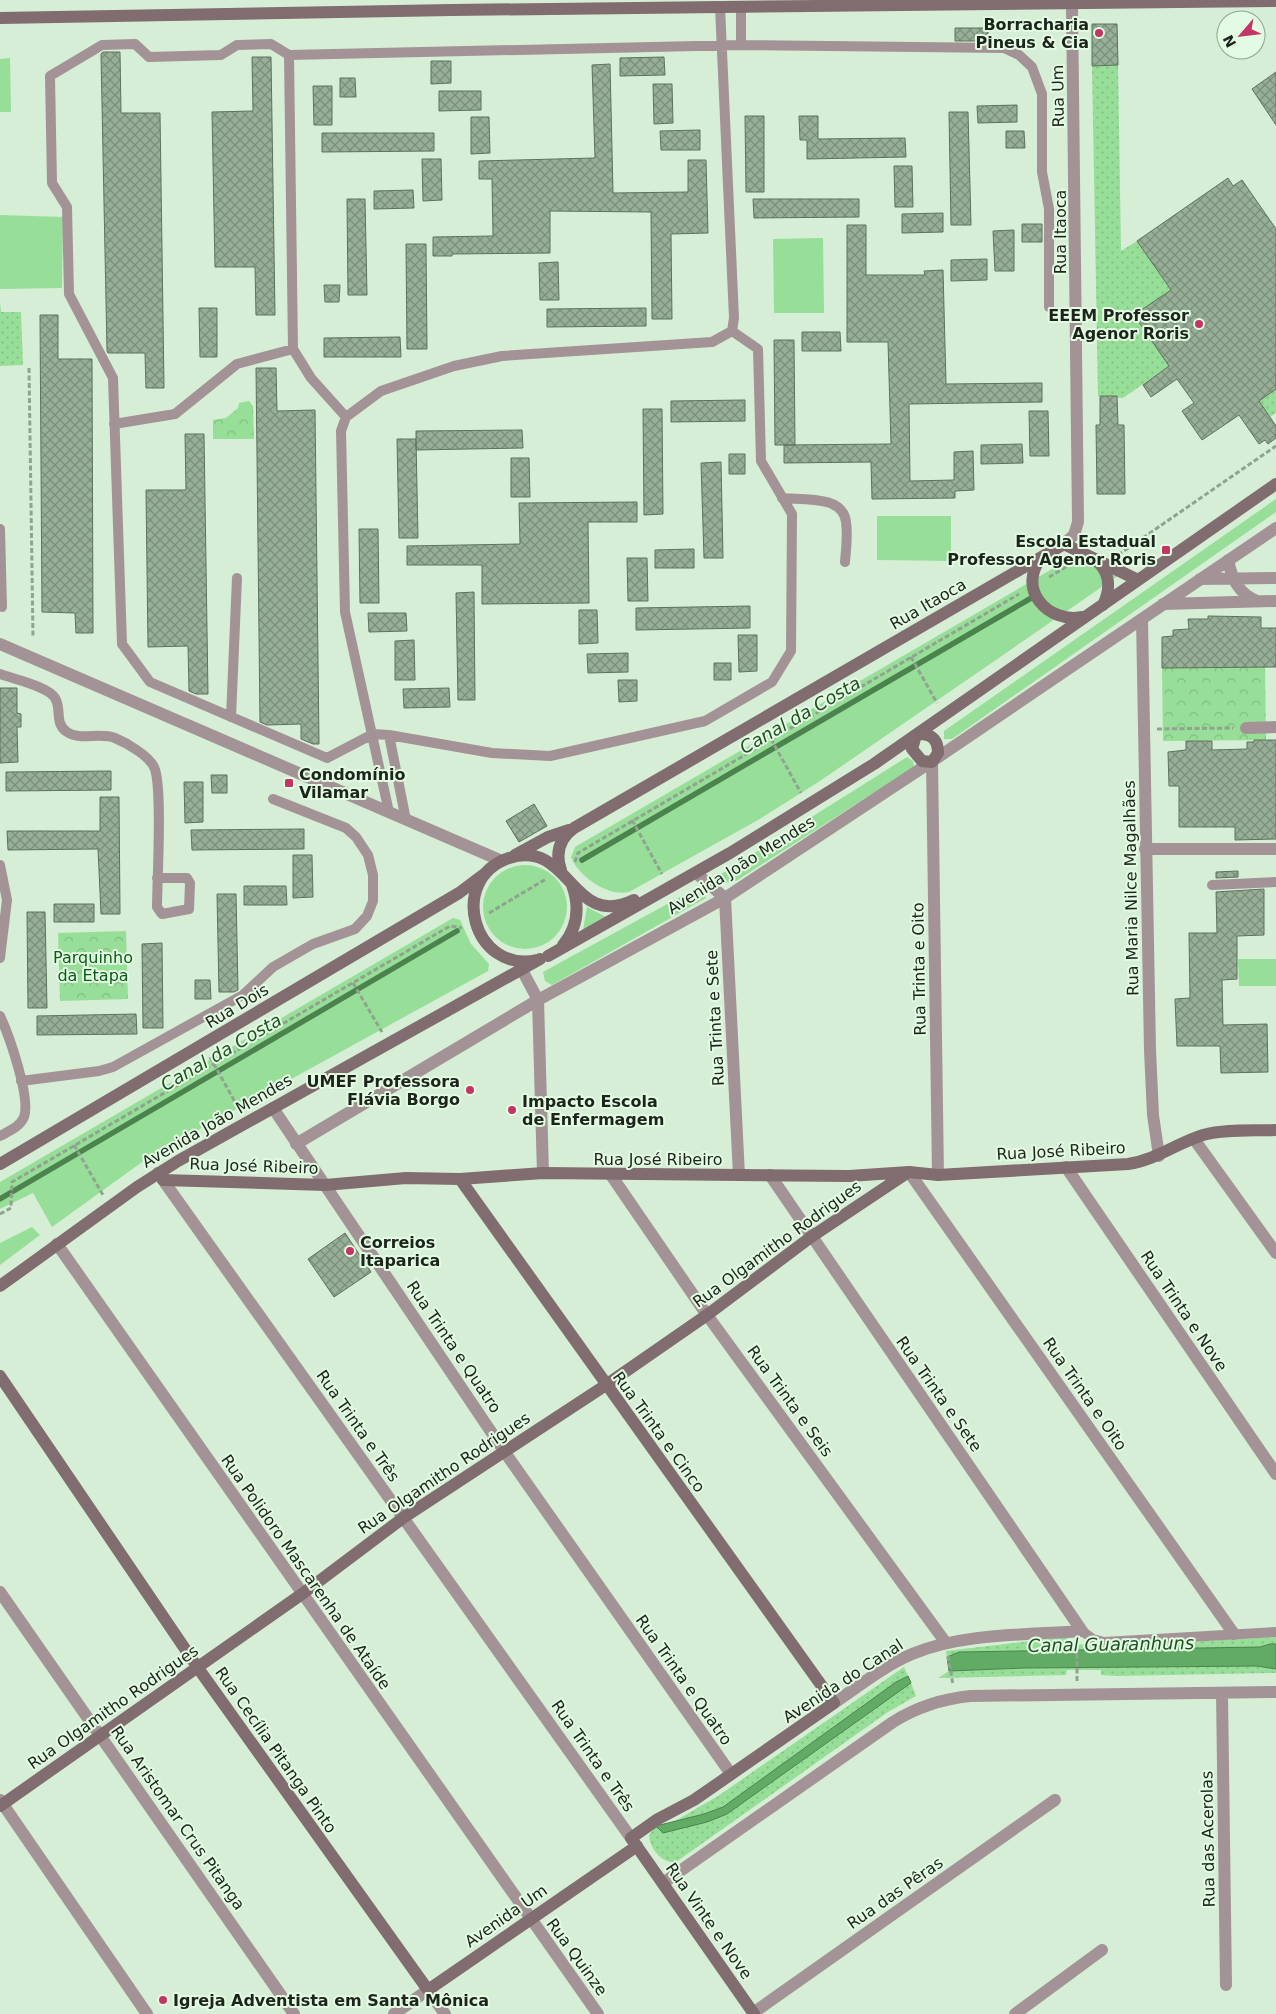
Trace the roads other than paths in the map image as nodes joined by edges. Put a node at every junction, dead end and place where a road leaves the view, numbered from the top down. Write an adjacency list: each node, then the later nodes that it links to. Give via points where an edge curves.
1 (1276, 1): 2 (street)
2 (1095, 2): 3 (street)
3 (1072, 4): 6 (street); 11 (street, Rua Um)
4 (452, 5): 5 (street); 7 (street)
5 (720, 7): 6 (street); 9 (lane)
6 (740, 7): 8 (lane)
7 (0, 18)
8 (741, 45): 9 (lane); 12 (lane, via 1004,48 1026,61 1036,75 1042,94 1042,172 1049,209)
9 (722, 46): 10 (lane); 13 (lane)
10 (290, 55): 14 (lane); 16 (lane, via 271,44 237,45 220,55 149,57 135,44 102,44 50,76 52,182 67,207 70,294 113,378)
11 (1075, 158): 21 (street, Rua Itaoca, via 1078,522 1074,535)
12 (1049, 307)
13 (732, 331): 15 (lane, via 712,342 502,356 454,366 381,391); 18 (lane, via 758,349 761,461)
14 (293, 349): 15 (lane, via 311,378); 16 (lane, via 237,364 175,414)
15 (346, 417): 43 (lane, via 341,431 345,612)
16 (114, 424): 40 (lane, via 122,644 150,682)
17 (1276, 484): 30 (street)
18 (782, 498): 25 (lane, via 830,502 842,509 846,521); 44 (lane, via 792,514 791,651 772,682 704,721 550,756 492,753)
19 (1276, 528): 23 (street)
20 (0, 529): 35 (lane)
21 (1064, 544): 22 (street, Rua Itaoca); 24 (street)
22 (1044, 556): 36 (street, via 1033,579 1038,600 1059,617); 51 (street, Rua Itaoca)
23 (1228, 560): 28 (street); 29 (street)
24 (1100, 561): 30 (street); 34 (street, via 1108,580 1108,593)
25 (845, 562)
26 (237, 578): 40 (lane)
27 (1274, 578): 29 (street); 32 (street)
28 (1200, 579): 29 (street); 33 (street)
29 (1234, 579): 31 (street, via 1243,593)
30 (1138, 580): 34 (street)
31 (1258, 601): 32 (street); 33 (street)
32 (1274, 601)
33 (1163, 604): 37 (street)
34 (1103, 605): 36 (street)
35 (2, 608)
36 (1086, 617): 45 (street, via 944,716)
37 (1142, 619): 45 (street); 52 (street, Rua Maria Nilce Magalhães)
38 (0, 644): 49 (street)
39 (0, 674): 59 (lane, via 53,695 57,701 59,722 66,732 116,739 154,766 158,782)
40 (231, 716): 43 (lane, via 327,758)
41 (1276, 727): 42 (street)
42 (1246, 728)
43 (373, 734): 44 (lane); 49 (lane)
44 (389, 735): 50 (lane)
45 (938, 740): 46 (street, Avenida João Mendes, via 928,734 916,735); 47 (street, via 938,753)
46 (913, 756): 47 (street); 58 (street, Avenida João Mendes, via 808,806); 64 (street, Avenida João Mendes)
47 (932, 762): 81 (street, Rua Trinta e Oito)
48 (273, 799): 70 (lane, via 346,828 364,846 374,875 373,901 362,922 346,934 313,944 273,967 243,995 113,1067)
49 (390, 812): 50 (street)
50 (406, 820): 54 (street)
51 (574, 828): 54 (street, via 548,837); 56 (street, via 560,844)
52 (1145, 849): 53 (street); 76 (street, Rua Maria Nilce Magalhães, via 1152,1115)
53 (1276, 849)
54 (506, 860): 56 (street, via 537,858); 57 (street)
55 (0, 865): 66 (lane, via 7,900)
56 (561, 870): 61 (street)
57 (487, 872): 65 (street, via 473,904 475,922 482,937 492,950 507,958 524,961); 77 (street, Rua Dois, via 459,894)
58 (696, 873): 63 (street, Avenida João Mendes); 64 (street)
59 (157, 878): 59 (lane, via 159,912 189,910 190,883 187,878)
60 (1276, 882): 62 (lane)
61 (572, 885): 63 (street, via 593,903 611,906 628,904); 65 (street, via 577,902 576,921 569,938)
62 (1212, 885)
63 (670, 888): 65 (street, Avenida João Mendes)
64 (725, 898): 68 (street, Avenida João Mendes); 85 (street, Rua Trinta e Sete)
65 (544, 957): 67 (street, Avenida João Mendes)
66 (0, 958)
67 (522, 970): 68 (street); 71 (street, Avenida João Mendes)
68 (538, 1000): 75 (street, Avenida João Mendes); 80 (street)
69 (0, 1016): 70 (lane, via 15,1051)
70 (21, 1081): 73 (lane, via 24,1116 18,1125)
71 (273, 1108): 75 (street, Rua Trinta e Quatro); 84 (street, Avenida João Mendes)
72 (1276, 1130): 74 (street, Rua José Ribeiro, via 1221,1132)
73 (0, 1136)
74 (1194, 1139): 76 (street, Rua José Ribeiro); 90 (street)
75 (296, 1144): 87 (street, Rua Trinta e Quatro)
76 (1159, 1156): 78 (street, Rua José Ribeiro, via 1128,1164)
77 (0, 1164)
78 (1066, 1167): 81 (street, Rua José Ribeiro); 96 (street, Rua Trinta e Nove)
79 (909, 1172): 81 (street, Rua José Ribeiro); 83 (street, Rua José Ribeiro, via 849,1176); 88 (street, Rua Olgamitho Rodrigues); 102 (street, Rua Trinta e Oito)
80 (543, 1173): 82 (street, Rua José Ribeiro); 86 (street, Rua José Ribeiro)
81 (938, 1174)
82 (611, 1175): 85 (street, Rua José Ribeiro); 92 (street, Rua Trinta e Seis)
83 (770, 1175): 85 (street, Rua José Ribeiro); 88 (street, Rua Trinta e Sete)
84 (160, 1176): 87 (street, Rua José Ribeiro); 89 (street, Avenida João Mendes, via 109,1206); 97 (street, Rua Trinta e Três)
85 (739, 1176)
86 (460, 1178): 87 (street, Rua José Ribeiro, via 406,1178); 94 (street, Rua Trinta e Cinco)
87 (325, 1185): 95 (street, Rua Trinta e Quatro)
88 (811, 1237): 92 (street, Rua Olgamitho Rodrigues); 100 (street, Rua Trinta e Sete)
89 (57, 1244): 91 (street, Avenida João Mendes); 99 (street, Rua Polidoro Mascarenha de Ataíde)
90 (1276, 1253)
91 (0, 1286)
92 (707, 1315): 94 (street, Rua Olgamitho Rodrigues); 103 (street, Rua Trinta e Seis)
93 (0, 1376): 104 (street, Rua Cecília Pitanga Pinto)
94 (606, 1385): 95 (street, Rua Olgamitho Rodrigues); 107 (street, Rua Trinta e Cinco)
95 (504, 1451): 97 (street, Rua Olgamitho Rodrigues); 109 (street, Rua Trinta e Quatro)
96 (1276, 1474)
97 (403, 1518): 99 (street, Rua Olgamitho Rodrigues); 112 (street, Rua Trinta e Três)
98 (0, 1592): 108 (street, Rua Aristomar Crus Pitanga)
99 (302, 1594): 104 (street, Rua Olgamitho Rodrigues); 114 (street, Rua Polidoro Mascarenha de Ataíde)
100 (1082, 1631): 102 (lane, via 1093,1640 1104,1642); 103 (street, Avenida do Canal)
101 (1276, 1632): 102 (lane)
102 (1234, 1634)
103 (946, 1647): 107 (street, Avenida do Canal, via 896,1662)
104 (198, 1668): 108 (street, Rua Olgamitho Rodrigues); 117 (street, Rua Cecília Pitanga Pinto)
105 (1276, 1692): 106 (street)
106 (1222, 1693): 113 (street, via 970,1696 923,1706 893,1722); 116 (street, Rua das Acerolas)
107 (834, 1703): 109 (street, Avenida do Canal)
108 (100, 1734): 111 (street, Rua Olgamitho Rodrigues); 120 (street, Rua Aristomar Crus Pitanga)
109 (731, 1774): 112 (street, Avenida do Canal)
110 (1055, 1800): 118 (street, Rua das Pêras)
111 (1, 1803): 119 (street)
112 (634, 1842): 113 (street, Rua Vinte e Nove); 114 (street, Avenida Um)
113 (663, 1883): 118 (street, Rua Vinte e Nove)
114 (530, 1918): 117 (street, Avenida Um); 123 (street, Rua Quinze)
115 (1102, 1950): 124 (street)
116 (1226, 1985)
117 (428, 1990): 121 (street, Avenida Um); 122 (street)
118 (753, 2013)
119 (147, 2014)
120 (294, 2014)
121 (394, 2014)
122 (445, 2014)
123 (598, 2014)
124 (1015, 2014)

